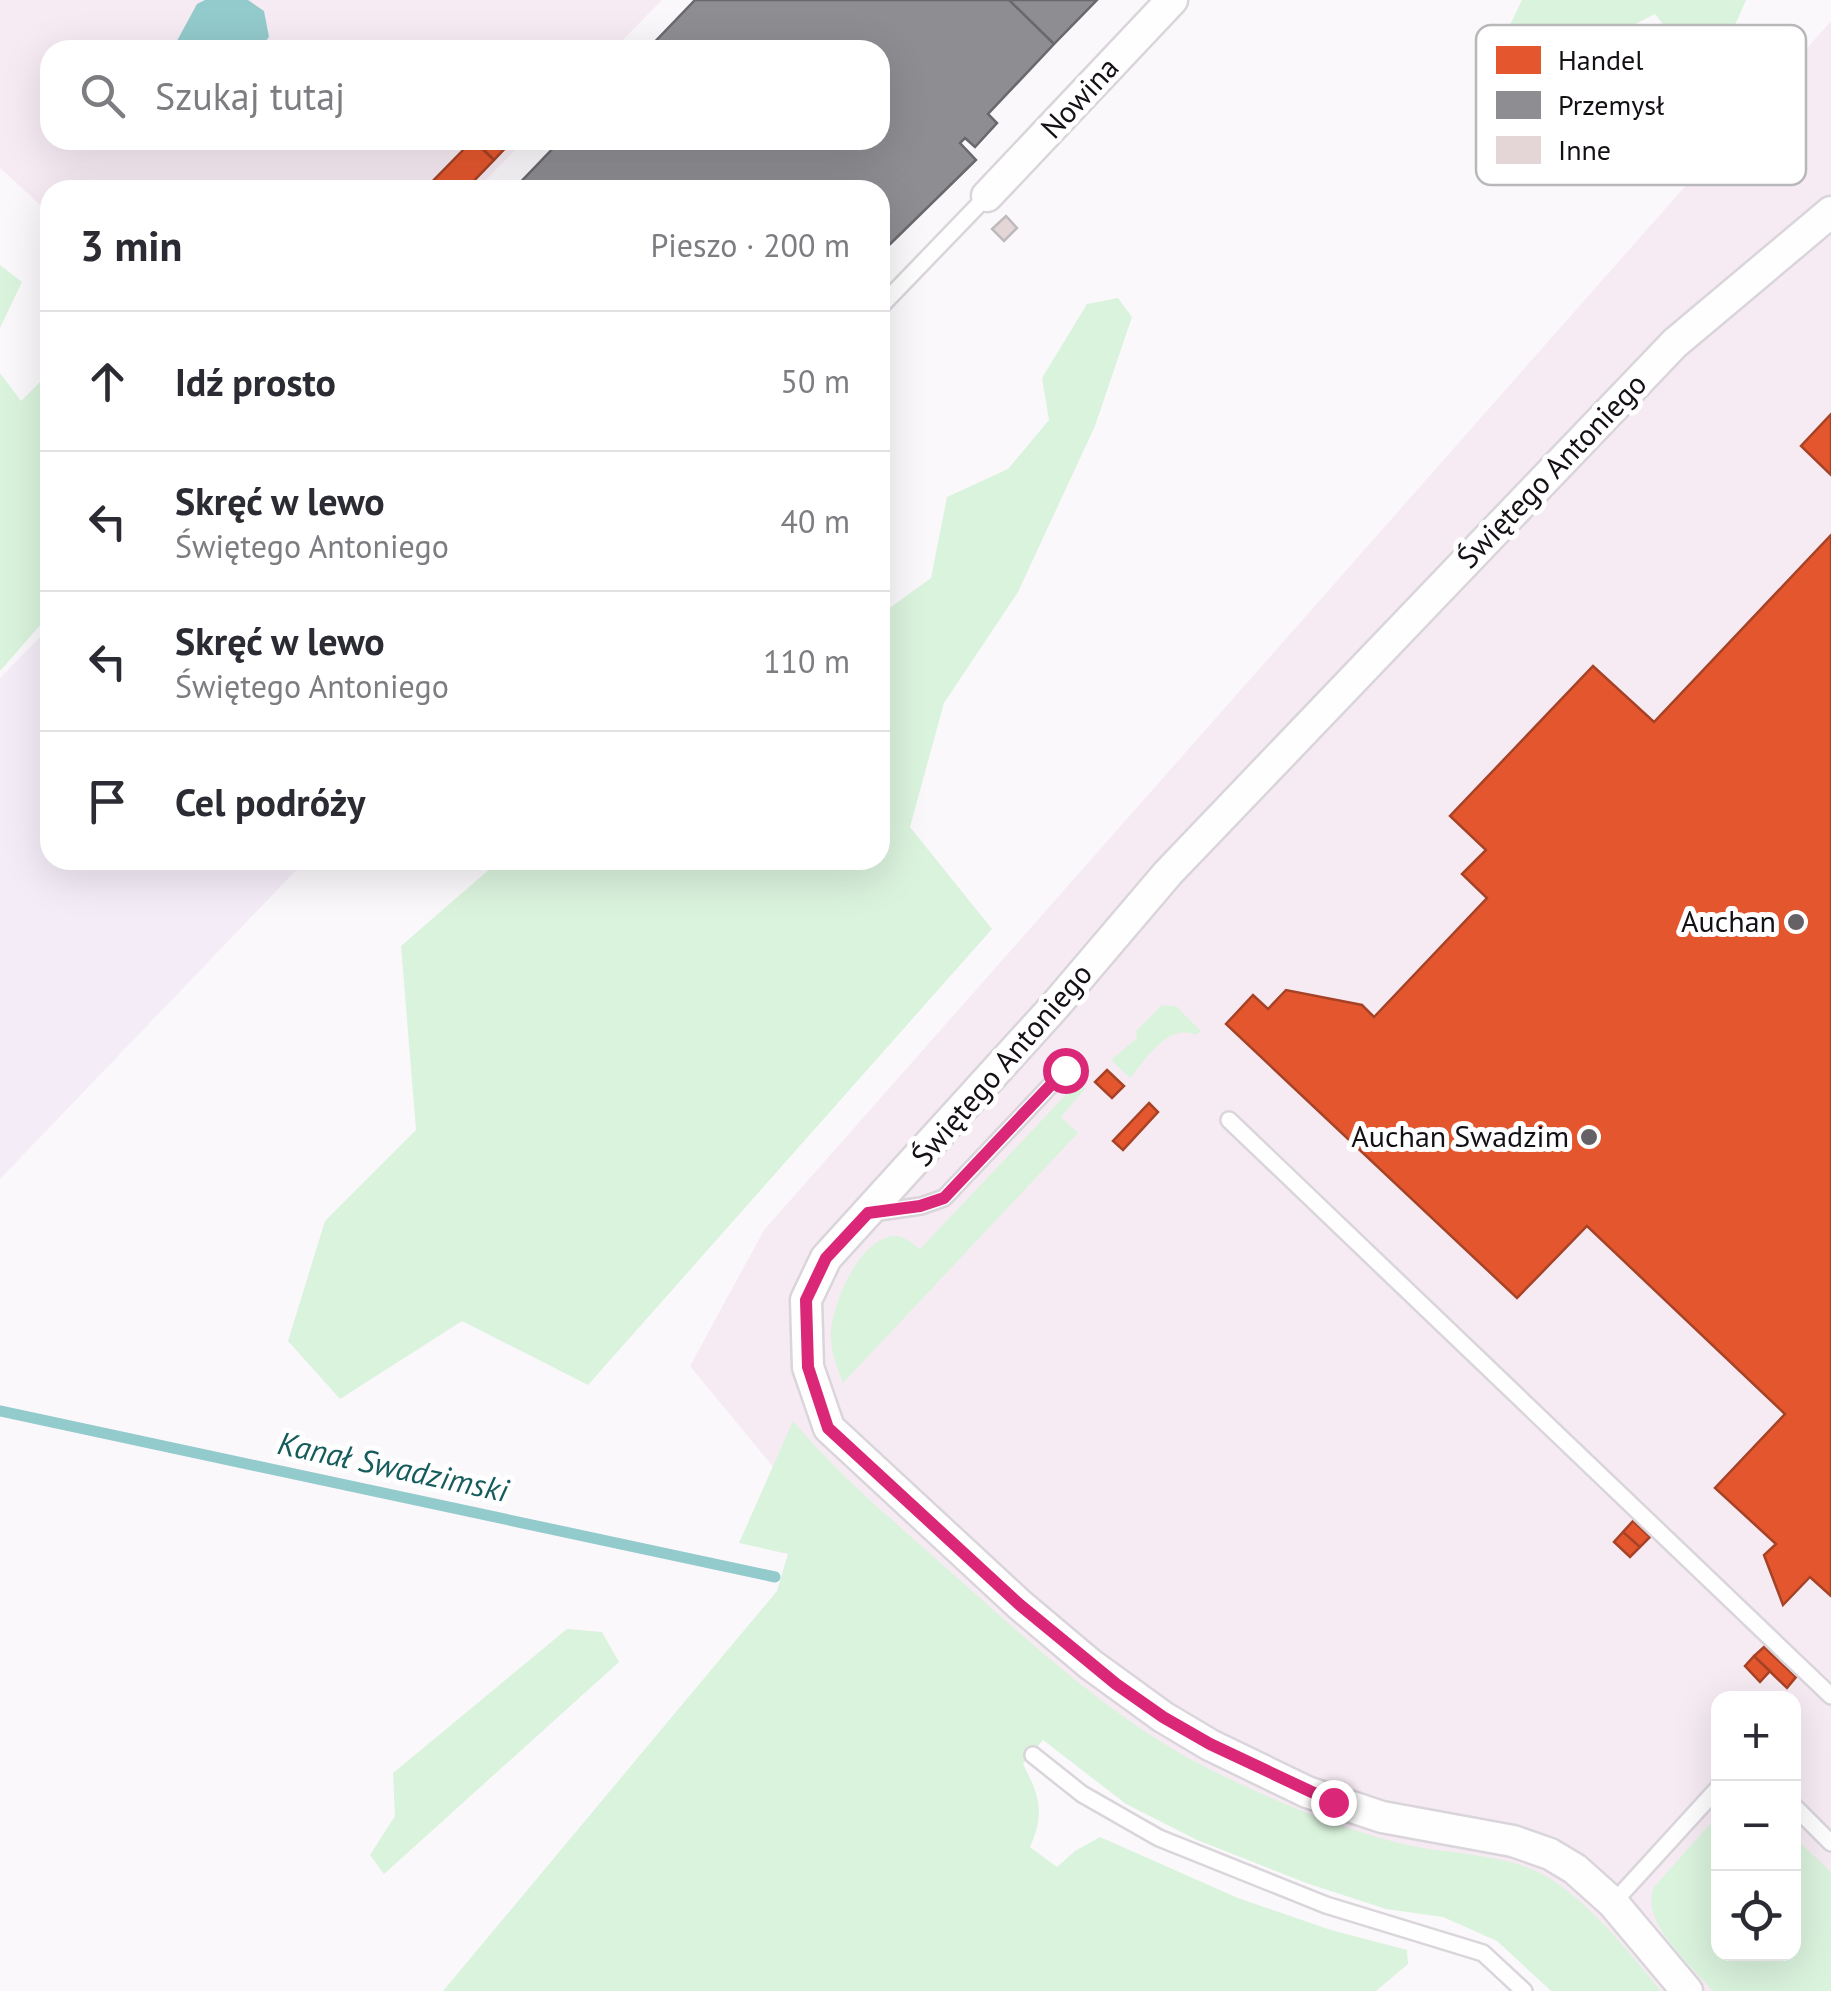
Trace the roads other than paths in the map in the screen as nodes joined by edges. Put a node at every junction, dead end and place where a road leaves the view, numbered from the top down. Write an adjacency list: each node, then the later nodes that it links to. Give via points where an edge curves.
1 (1172, 0): 2 (street, Nowina)
2 (988, 196): 4 (lane)
3 (1831, 212): 7 (street, Świętego Antoniego, via 1675,343 1168,874)
4 (890, 297)
5 (1065, 1070): 7 (lane, via 944,1198)
6 (1229, 1120): 8 (lane)
7 (868, 1213): 13 (street, Świętego Antoniego, via 826,1258 806,1300 808,1367 828,1428 922,1517 1090,1664 1210,1744 1333,1802 1538,1849 1575,1869)
8 (1831, 1696)
9 (1033, 1755): 14 (lane, via 1082,1794 1158,1838 1326,1905 1483,1954)
10 (1711, 1796): 13 (lane)
11 (1801, 1813): 12 (lane)
12 (1831, 1843)
13 (1612, 1903): 15 (street, Świętego Antoniego)
14 (1524, 1991)
15 (1687, 1991)

